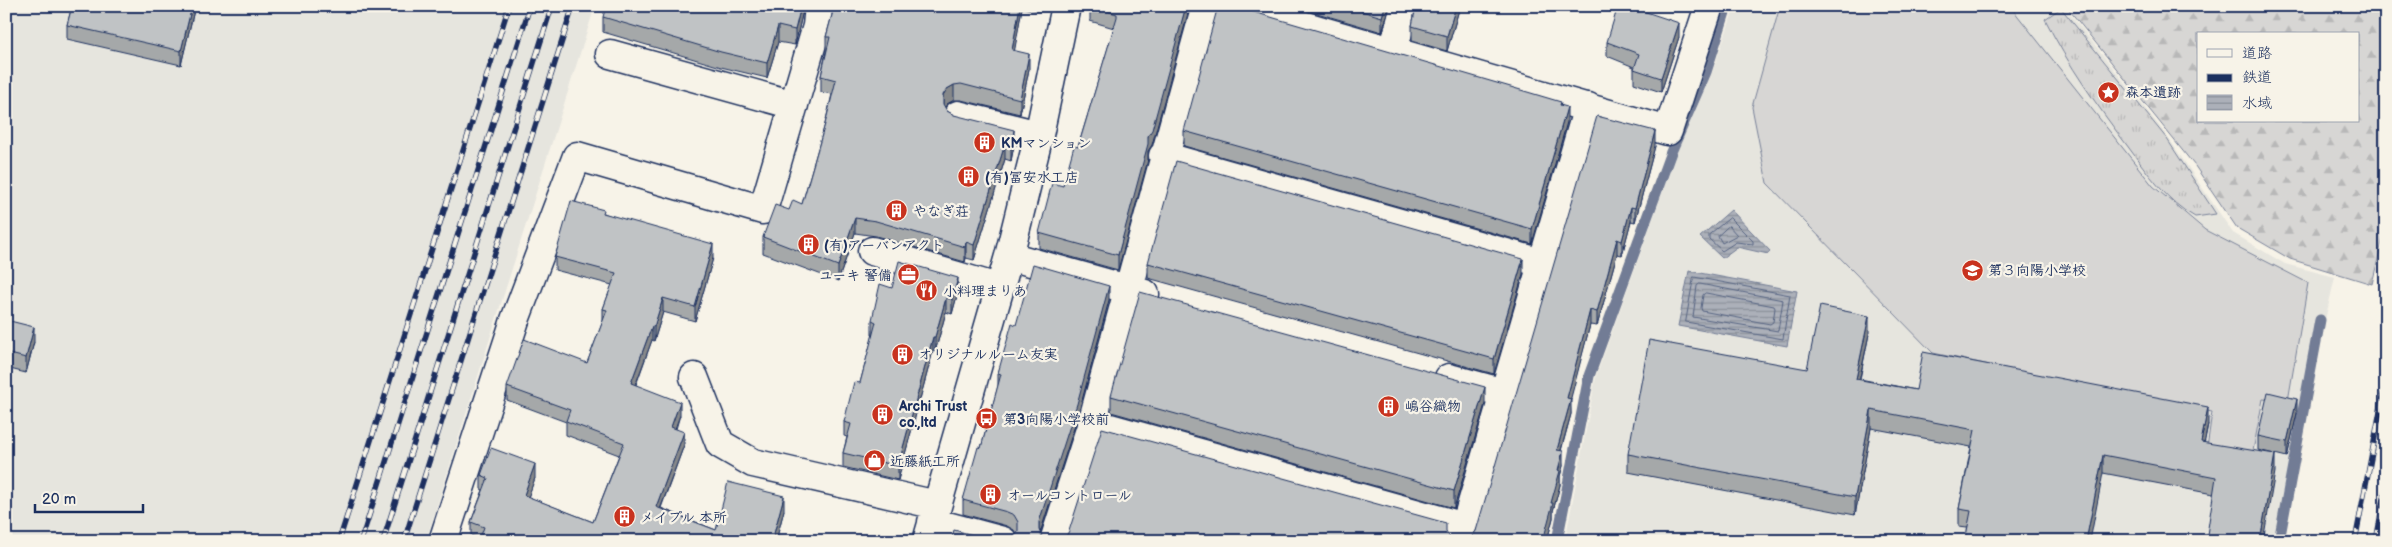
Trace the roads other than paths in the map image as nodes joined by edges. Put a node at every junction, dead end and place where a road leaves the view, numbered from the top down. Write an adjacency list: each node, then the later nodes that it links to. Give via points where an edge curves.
1 (819, 6): 9 (street, via 817,26)
2 (1066, 6): 12 (street)
3 (1206, 6): 13 (street)
4 (1236, 6): 7 (street)
5 (1405, 6): 7 (street)
6 (1709, 6): 10 (street, via 1668,131)
7 (1393, 51): 10 (street)
8 (610, 54): 9 (street)
9 (794, 105): 26 (street, via 763,210 576,156 515,320)
10 (1588, 107): 16 (street)
11 (958, 115): 12 (street)
12 (1039, 135): 15 (street)
13 (1164, 156): 16 (street); 18 (street)
14 (872, 251): 17 (street)
15 (1009, 256): 17 (street); 18 (street)
16 (1542, 263): 22 (street)
17 (998, 288): 24 (street)
18 (1127, 289): 19 (street); 23 (street)
19 (1165, 299)
20 (1429, 372): 22 (street)
21 (694, 376): 24 (street, via 720,444 753,462)
22 (1504, 393): 25 (street)
23 (1092, 423): 25 (street); 28 (street)
24 (932, 523): 27 (street)
25 (1463, 534)
26 (442, 541)
27 (1003, 541)
28 (1054, 541)

